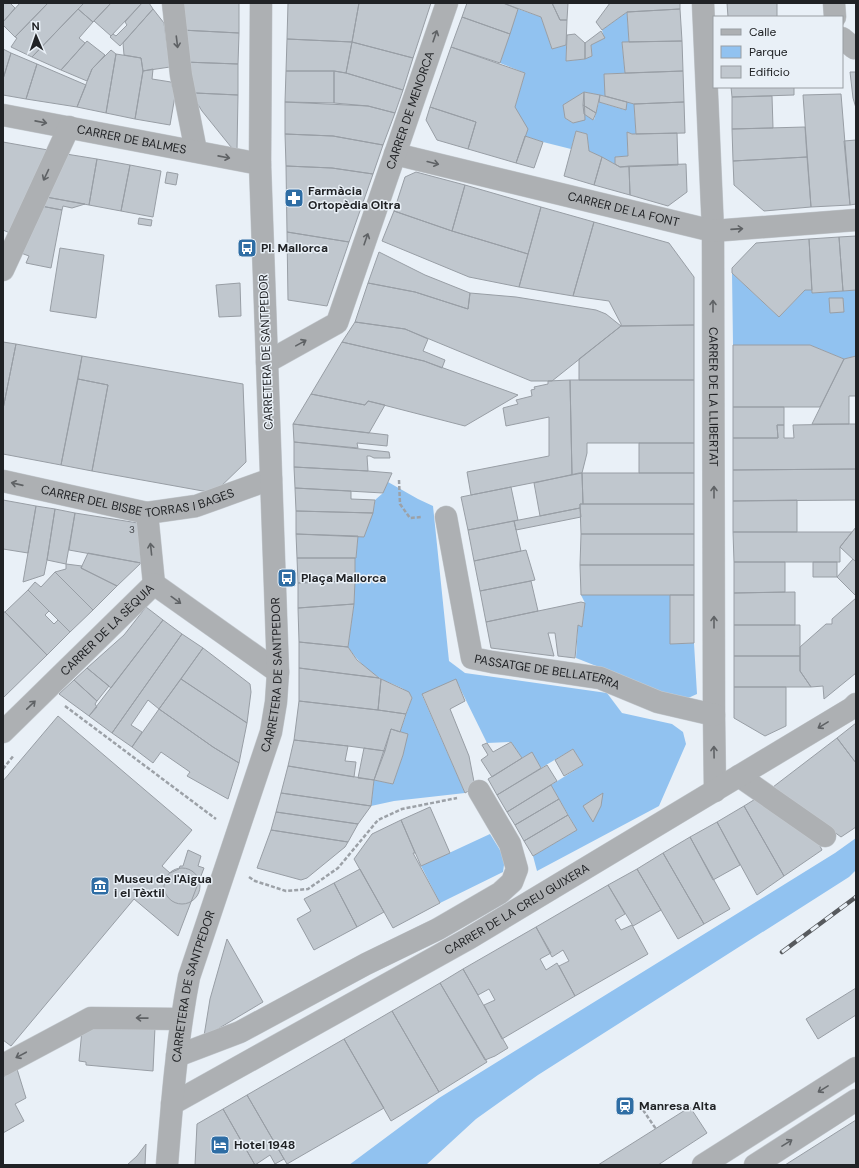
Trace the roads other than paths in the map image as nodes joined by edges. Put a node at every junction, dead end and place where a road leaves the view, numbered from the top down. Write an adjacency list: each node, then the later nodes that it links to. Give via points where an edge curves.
1 (261, 3): 13 (street, CARRETERA DE SANTPEDOR)
2 (447, 3): 12 (street, CARRER DE MENORCA, one-way to 2)
3 (703, 3): 15 (street, CARRER DE LA LLIBERTAT)
4 (834, 3): 6 (street)
5 (170, 5): 11 (street, one-way to 11)
6 (835, 16)
7 (843, 39): 8 (street)
8 (856, 47)
9 (3, 115): 10 (street, CARRER DE BALMES, one-way to 10)
10 (69, 127): 11 (street, CARRER DE BALMES); 16 (street, one-way to 16)
11 (196, 151): 13 (street, CARRER DE BALMES, one-way to 13)
12 (395, 154): 15 (street, CARRER DE LA FONT, one-way to 15); 17 (street, CARRER DE MENORCA, one-way to 12, via 337,323)
13 (260, 164): 17 (street, CARRETERA DE SANTPEDOR)
14 (856, 220): 15 (street, CARRER DE LA FONT, one-way to 14)
15 (713, 231): 25 (street, CARRER DE LA LLIBERTAT, one-way to 15)
16 (3, 270)
17 (267, 362): 18 (street, CARRETERA DE SANTPEDOR)
18 (271, 479): 20 (street, CARRER DEL BISBE TORRAS I BAGES, via 196,506); 23 (street, CARRETERA DE SANTPEDOR)
19 (3, 481): 20 (street, CARRER DEL BISBE TORRAS I BAGES, one-way to 19)
20 (147, 513): 22 (street, one-way to 20)
21 (446, 516): 25 (street, PASSATGE DE BELLATERRA, via 472,658 600,678 658,702)
22 (154, 584): 23 (street, CARRER DE LA SÈQUIA, one-way to 23); 26 (street, CARRER DE LA SÈQUIA, one-way to 22)
23 (278, 672): 31 (street, CARRETERA DE SANTPEDOR, via 271,732 189,977)
24 (856, 704): 27 (street, CARRER DE LA CREU GUIXERA, one-way to 27)
25 (714, 715): 28 (street, CARRER DE LA LLIBERTAT, one-way to 25)
26 (3, 732)
27 (739, 776): 28 (street, CARRER DE LA CREU GUIXERA); 30 (street)
28 (715, 791): 36 (street, CARRER DE LA CREU GUIXERA, via 468,939)
29 (481, 793): 32 (street, via 510,844 517,869 512,882 500,893 438,929 366,964 240,1032)
30 (825, 836)
31 (181, 1019): 32 (street, CARRETERA DE SANTPEDOR); 33 (street, one-way to 33, via 91,1018)
32 (177, 1056): 36 (street, CARRETERA DE SANTPEDOR)
33 (3, 1065)
34 (856, 1068): 38 (street, one-way to 38)
35 (856, 1100): 39 (street, one-way to 35)
36 (172, 1104): 37 (street, CARRETERA DE SANTPEDOR)
37 (167, 1165)
38 (703, 1165)
39 (755, 1165)

